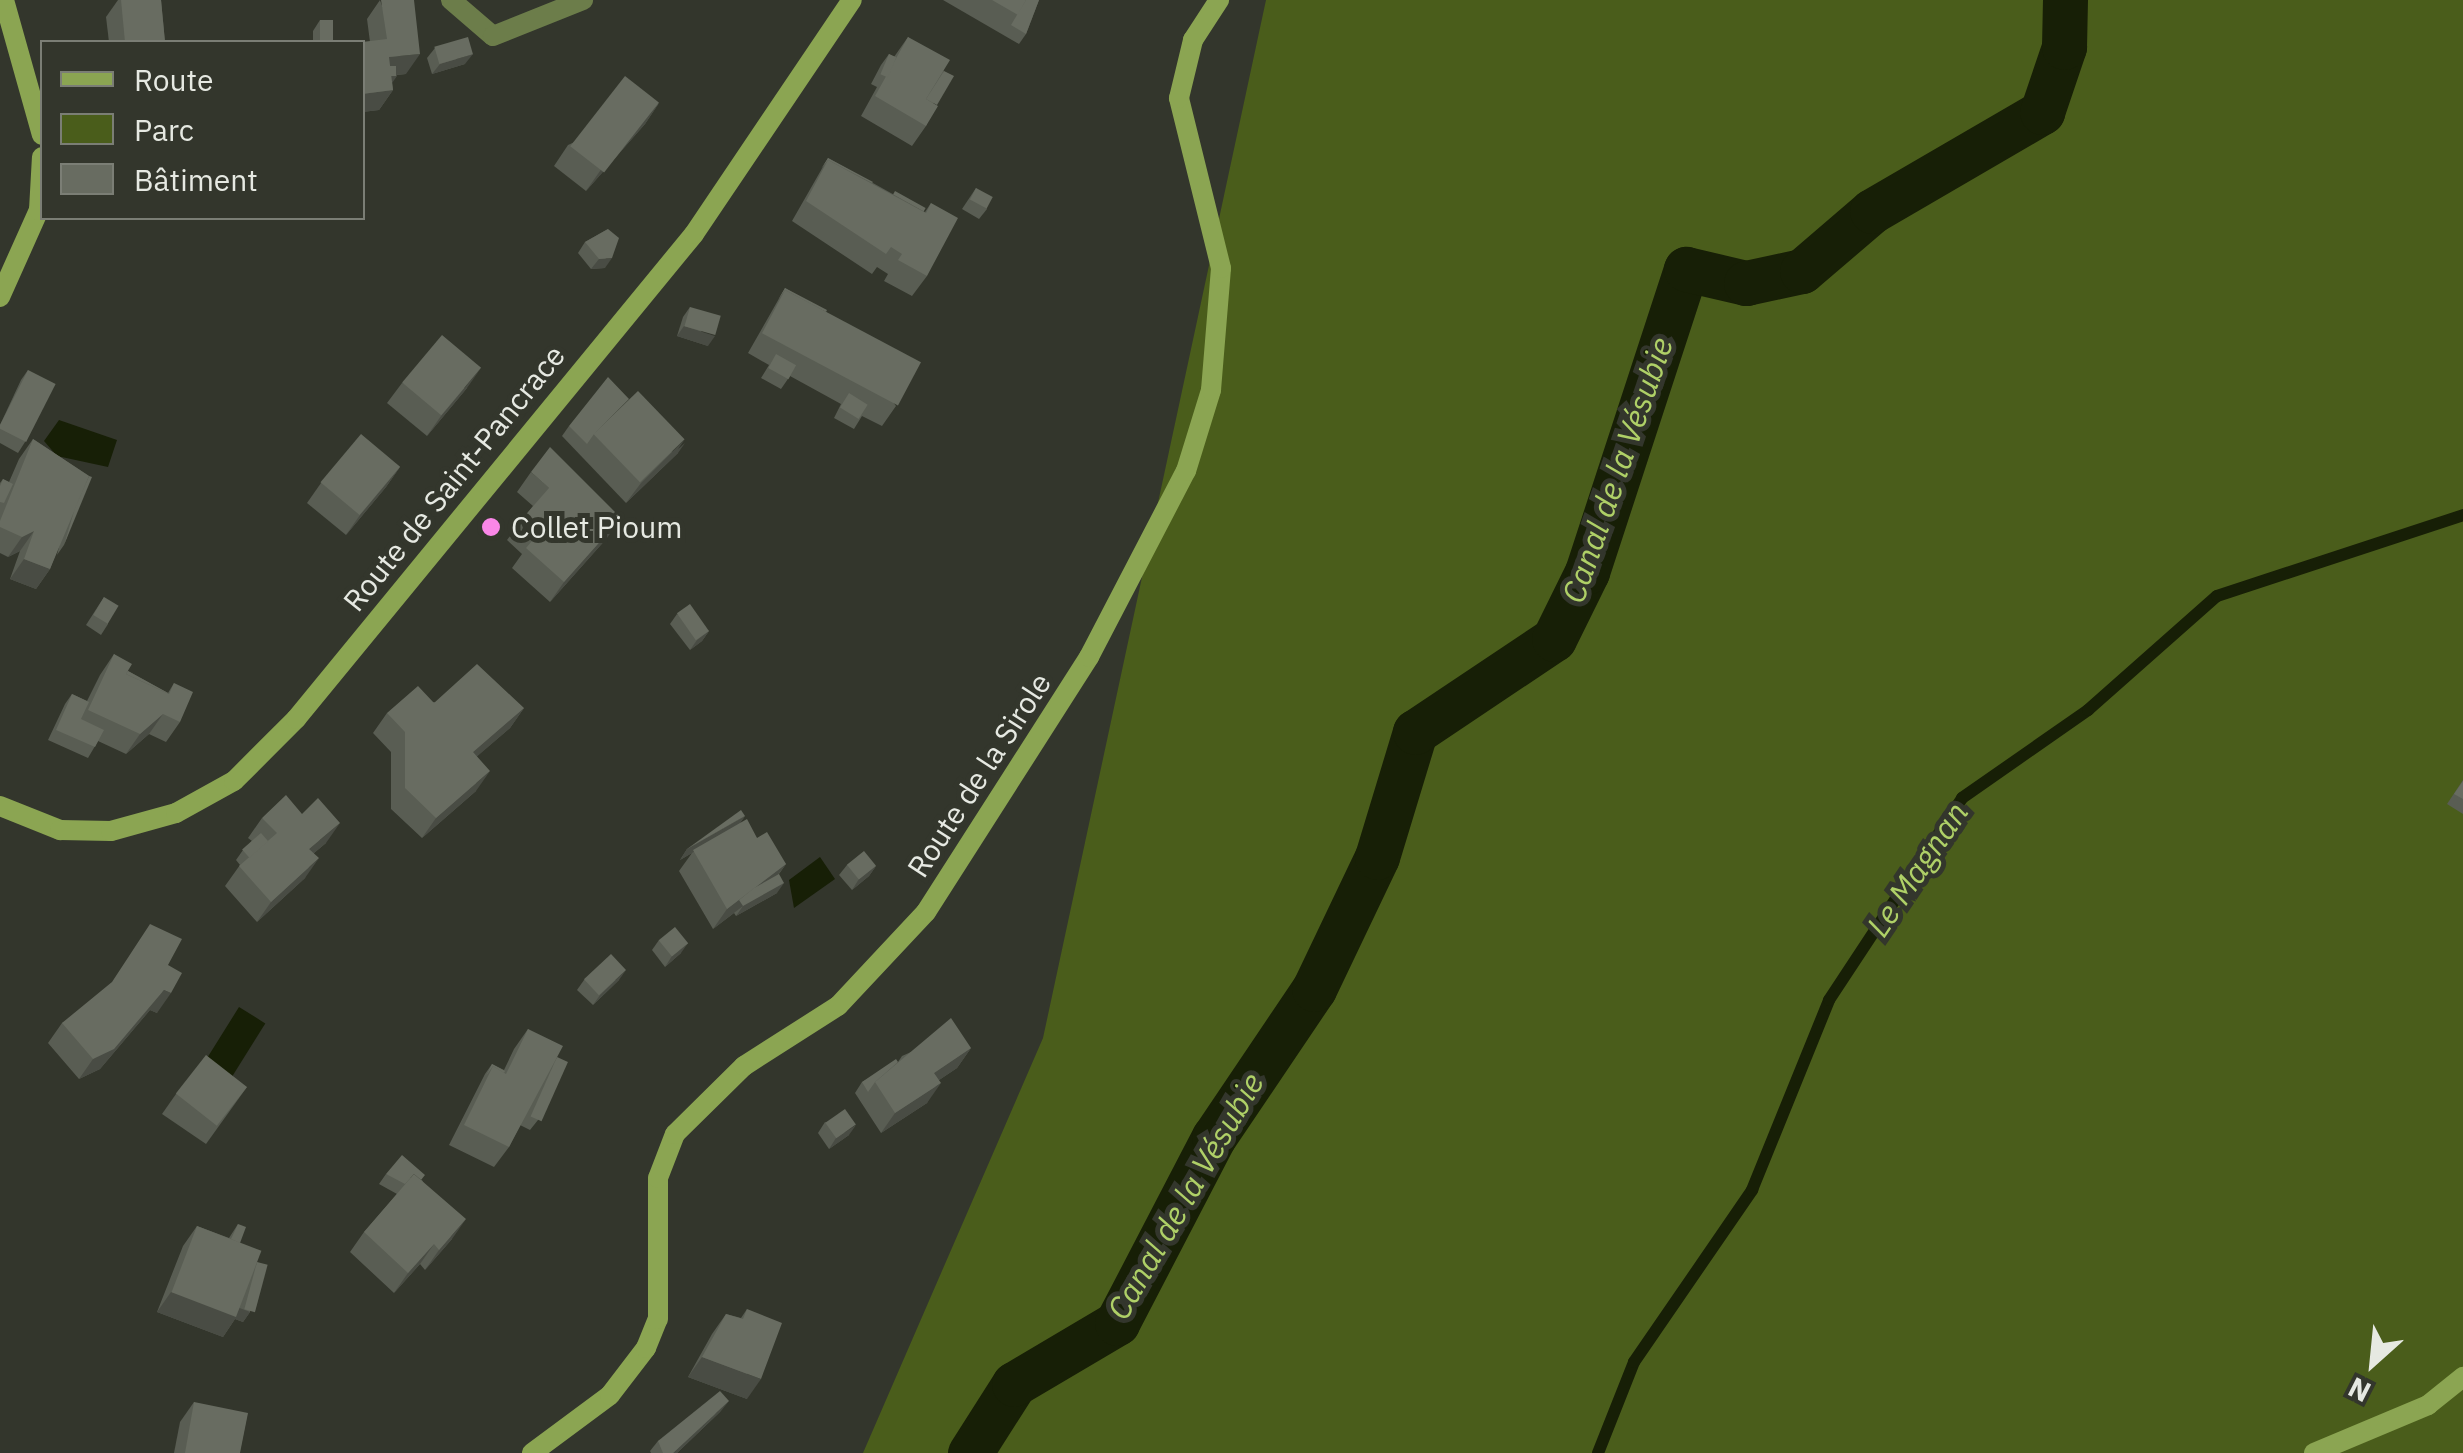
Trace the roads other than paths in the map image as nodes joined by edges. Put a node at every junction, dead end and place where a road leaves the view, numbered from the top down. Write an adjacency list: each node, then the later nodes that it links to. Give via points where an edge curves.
1 (4, 0): 6 (street)
2 (451, 0): 3 (street, via 492,36)
3 (583, 0)
4 (852, 0): 9 (street, Route de Saint-Pancrace, via 694,234 296,719 234,781 144,826 111,832 60,830)
5 (1218, 0): 11 (street, Route de la Sirole, via 1193,40 1179,98 1220,268 1211,390 1186,471 1089,658 926,912 838,1006 744,1066 674,1134 658,1178 658,1319 646,1348 610,1395)
6 (40, 128)
7 (40, 192): 8 (street, via 39,210)
8 (0, 297)
9 (0, 806)
10 (2463, 1376): 12 (street, via 2428,1405)
11 (532, 1453)
12 (2314, 1453)

